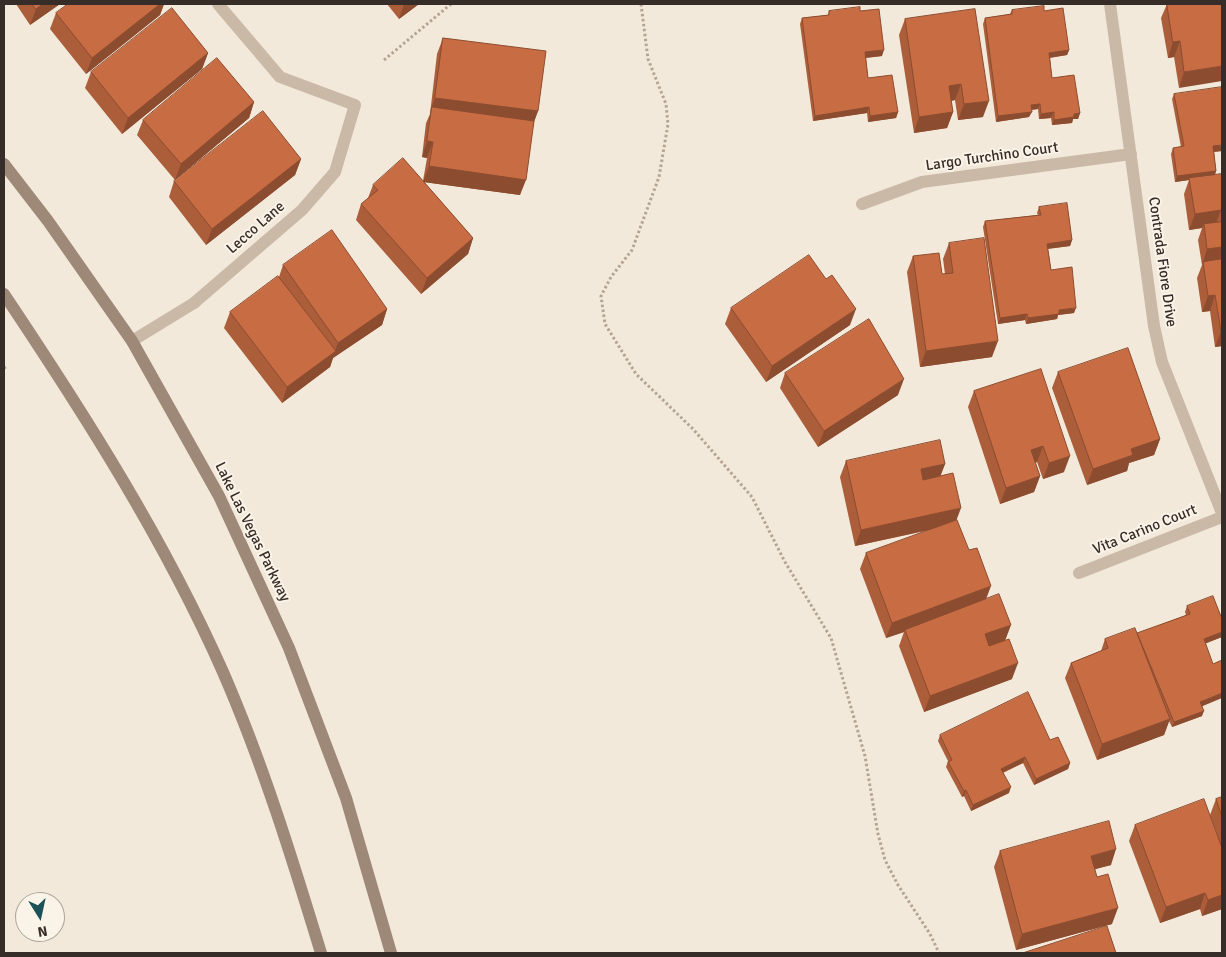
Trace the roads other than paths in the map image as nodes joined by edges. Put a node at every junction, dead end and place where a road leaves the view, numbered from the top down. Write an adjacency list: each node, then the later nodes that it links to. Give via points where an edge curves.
1 (218, 4): 7 (street, Lecco Lane, via 280,77 355,105 335,172 302,210 194,303)
2 (1110, 4): 3 (street, Contrada Fiore Drive)
3 (1131, 154): 5 (street, Largo Turchino Court, via 922,182); 8 (street, Contrada Fiore Drive, via 1154,326 1162,362)
4 (4, 164): 7 (main road, Lake Las Vegas Parkway)
5 (862, 204)
6 (4, 294): 10 (main road, via 63,382 152,531 223,672 281,818)
7 (132, 341): 11 (main road, Lake Las Vegas Parkway, via 219,496 289,648 346,798)
8 (1222, 515): 9 (street, Vita Carino Court)
9 (1079, 573)
10 (321, 953)
11 (391, 953)

